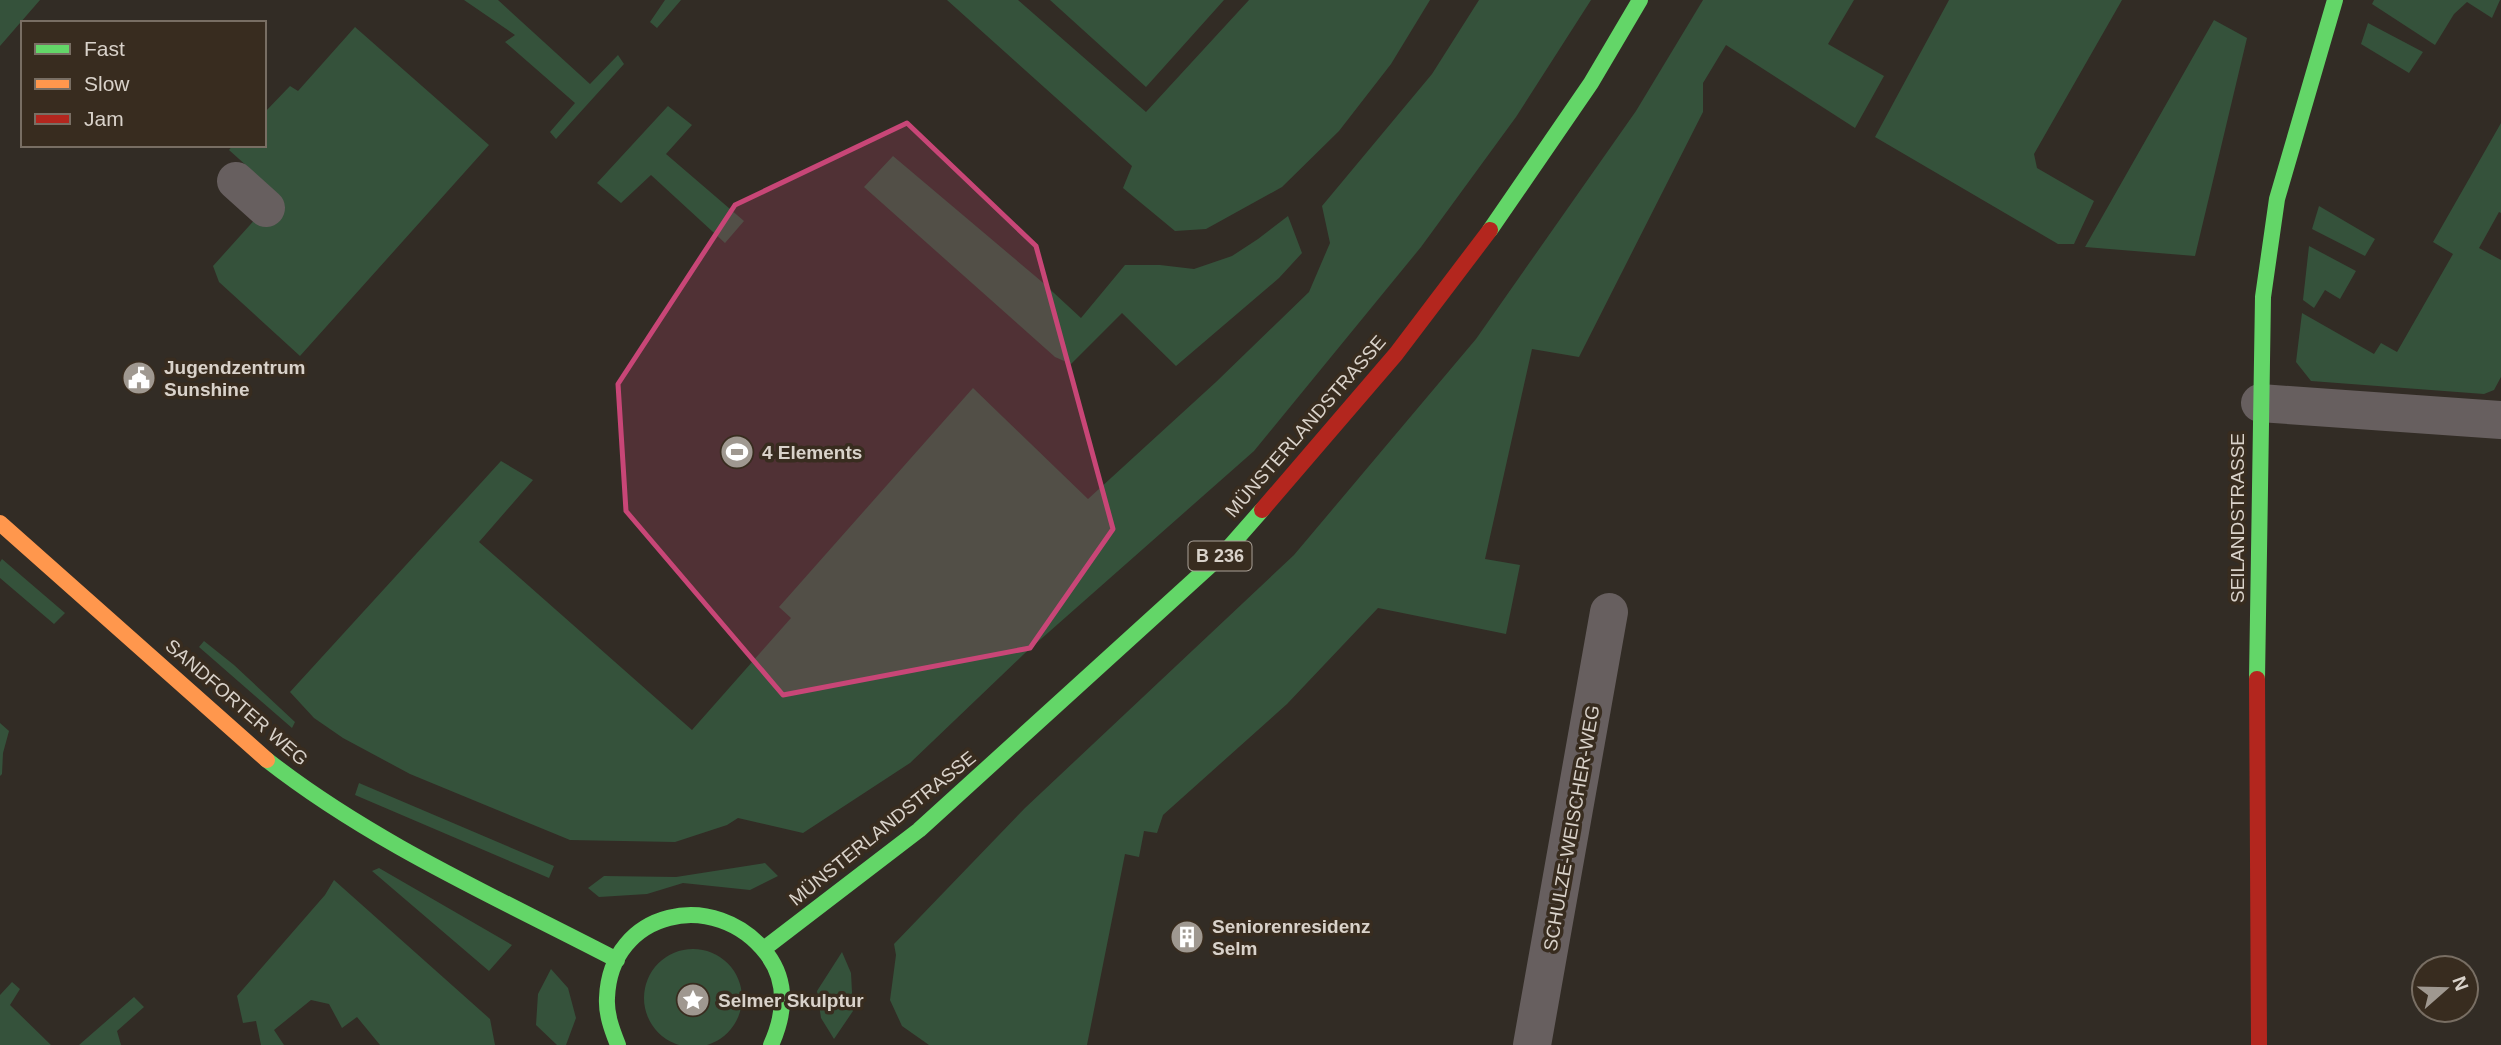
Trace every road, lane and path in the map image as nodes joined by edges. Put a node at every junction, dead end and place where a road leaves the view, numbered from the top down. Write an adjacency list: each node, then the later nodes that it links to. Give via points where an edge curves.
1 (1640, 0): 9 (street, MÜNSTERLANDSTRASSE / B 236, via 1591,83 1489,232 1387,365 1225,552 919,830)
2 (2335, 0): 5 (street, SEILANDSTRASSE, via 2277,199 2263,297)
3 (236, 181): 4 (street)
4 (266, 208)
5 (2260, 403): 6 (street); 14 (street, SEILANDSTRASSE)
6 (2501, 419)
7 (0, 523): 10 (street, SANDFORTER WEG, via 296,783 382,838)
8 (1609, 612): 13 (street, SCHULZE-WEISCHER-WEG)
9 (765, 948): 10 (street, via 747,930 725,918 701,913 676,915 651,924); 12 (street, via 779,973 784,1001 780,1029)
10 (617, 960): 11 (street, via 608,988 608,1018)
11 (618, 1045)
12 (771, 1045)
13 (1532, 1045)
14 (2259, 1045)

